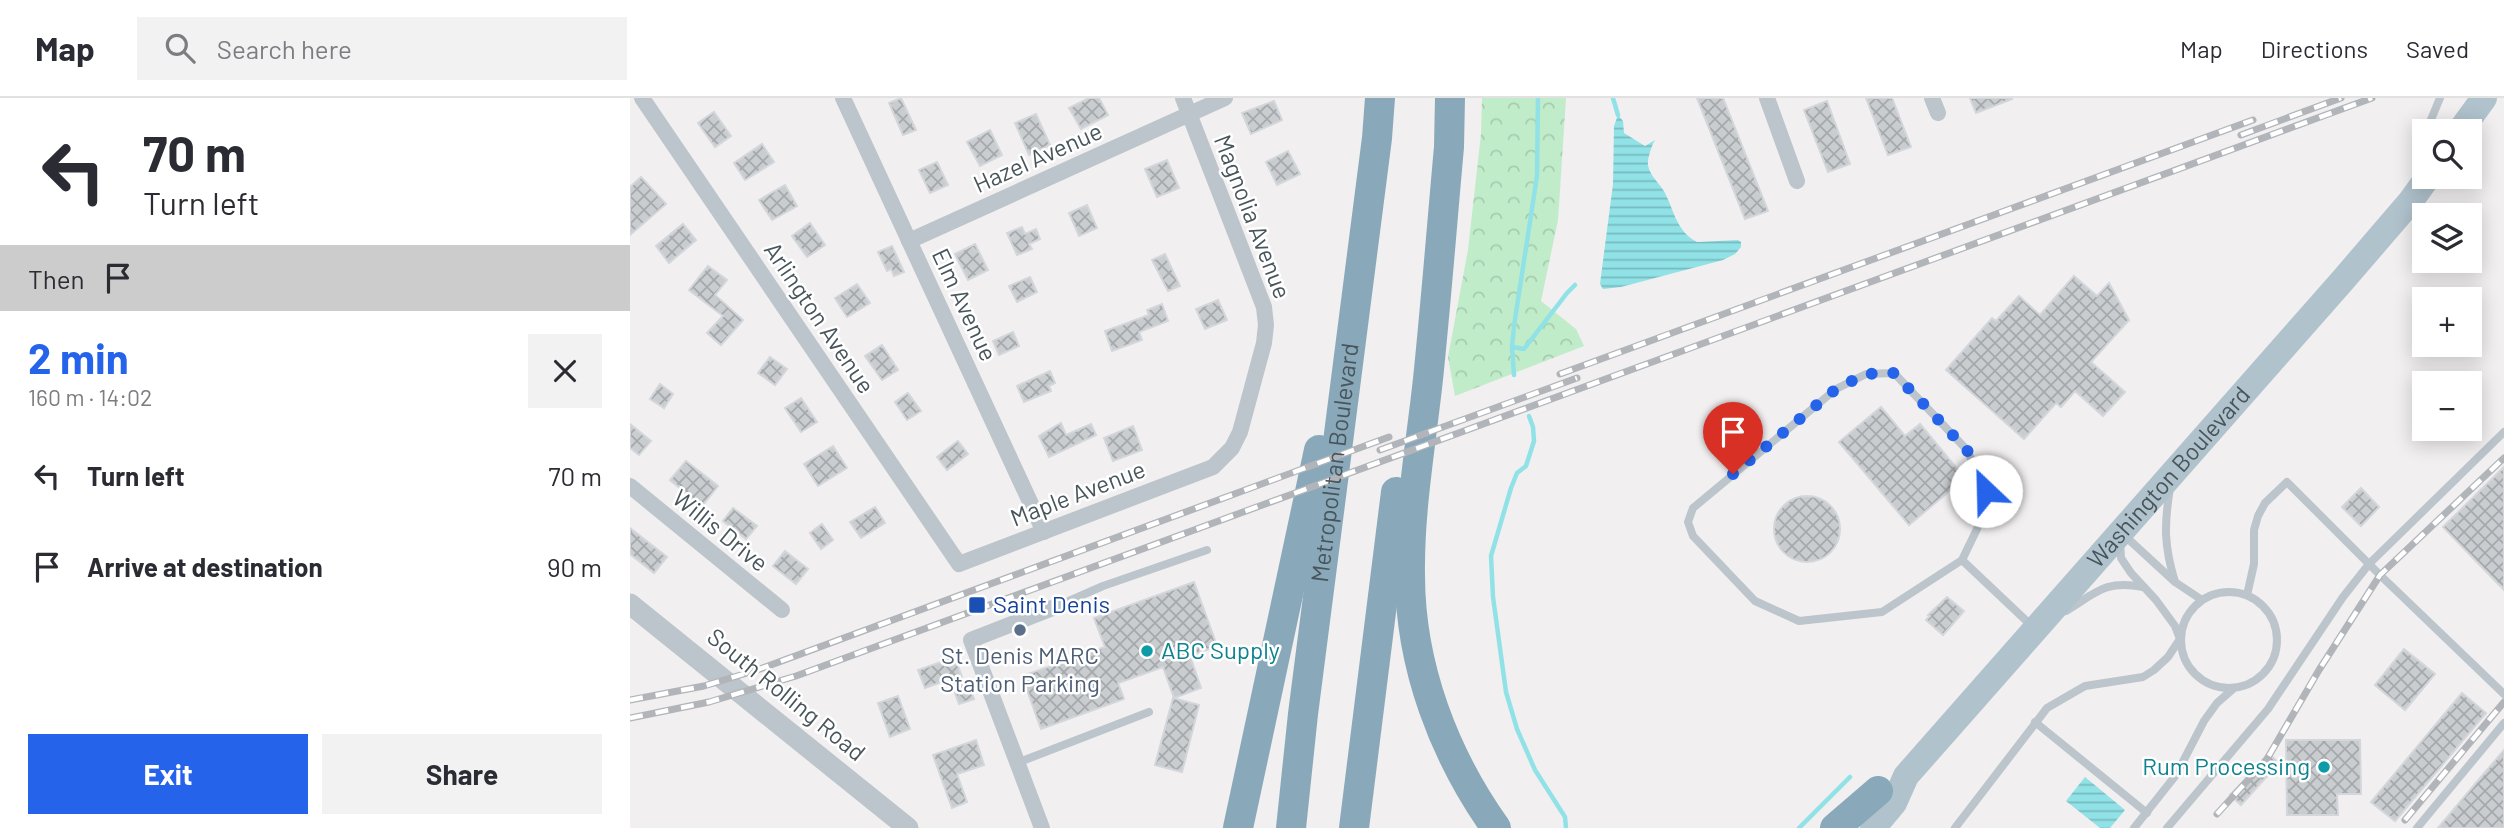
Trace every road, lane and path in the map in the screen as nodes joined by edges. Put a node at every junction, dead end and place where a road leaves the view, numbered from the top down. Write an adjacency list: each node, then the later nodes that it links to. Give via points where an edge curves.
1 (642, 98): 28 (street, Arlington Avenue)
2 (843, 98): 16 (street, Elm Avenue)
3 (1182, 98): 11 (street, Magnolia Avenue)
4 (1225, 98): 11 (street, Hazel Avenue)
5 (1380, 98): 25 (highway, via 1367,209)
6 (1438, 98): 17 (highway, via 1424,254)
7 (1450, 98): 17 (highway, via 1449,146)
8 (1767, 98): 14 (street)
9 (2440, 98): 12 (lane)
10 (2484, 98): 13 (main road)
11 (1189, 114): 16 (street, Hazel Avenue); 19 (street, Magnolia Avenue, via 1264,307 1266,325 1240,432)
12 (2431, 119)
13 (2469, 119)
14 (1797, 181)
15 (2419, 189): 20 (main road, Washington Boulevard)
16 (909, 241): 23 (street, Elm Avenue)
17 (1421, 356): 22 (highway)
18 (2504, 432): 29 (lane)
19 (1213, 467): 23 (street, Maple Avenue)
20 (2172, 473): 24 (main road, Washington Boulevard); 30 (lane, via 2165,536)
21 (630, 486): 36 (street, Willis Drive)
22 (1403, 513): 52 (highway); 53 (highway, via 1425,683 1456,762)
23 (1044, 531): 28 (street, Maple Avenue)
24 (2120, 532): 30 (lane); 31 (lane, via 2121,558); 37 (main road, Washington Boulevard)
25 (1312, 545): 50 (highway); 51 (highway, Metropolitan Boulevard)
26 (1207, 550): 35 (lane)
27 (1962, 560): 27 (lane, via 1882,612 1799,621 1755,601 1693,536 1688,522 1693,508 1836,389 1866,374 1894,373 1967,450 1986,491 1977,529); 37 (lane)
28 (959, 564)
29 (2369, 564): 32 (lane, via 2287,482 2265,503 2253,530 2254,564); 40 (lane); 59 (lane, via 2268,709)
30 (2175, 582): 33 (lane)
31 (2143, 587): 37 (lane, via 2108,586); 38 (lane)
32 (2247, 595): 33 (lane, via 2216,593); 39 (lane, via 2270,614 2277,645 2263,675)
33 (2202, 600): 38 (lane, via 2190,610)
34 (630, 604): 48 (street, South Rolling Road)
35 (1055, 607): 44 (street, via 971,640)
36 (782, 610)
37 (2035, 629): 45 (main road, Washington Boulevard)
38 (2180, 639): 39 (lane, via 2189,669 2217,687); 42 (lane, via 2168,657 2143,677 2085,686 2047,708)
39 (2233, 688): 47 (lane, via 2204,721 2176,775)
40 (2504, 694)
41 (1149, 712): 44 (lane)
42 (2035, 722): 47 (lane); 57 (lane)
43 (2504, 723): 60 (lane)
44 (1017, 763): 49 (street)
45 (1906, 776): 46 (main road, Washington Boulevard); 56 (main road, Washington Boulevard, via 1894,803)
46 (1878, 791): 54 (highway); 55 (main road, Washington Boulevard)
47 (2147, 813): 58 (lane)
48 (908, 828)
49 (1042, 828)
50 (1238, 828)
51 (1291, 828)
52 (1354, 828)
53 (1496, 828)
54 (1835, 828)
55 (1845, 828)
56 (1873, 828)
57 (1955, 828)
58 (2134, 828)
59 (2167, 828)
60 (2417, 828)

